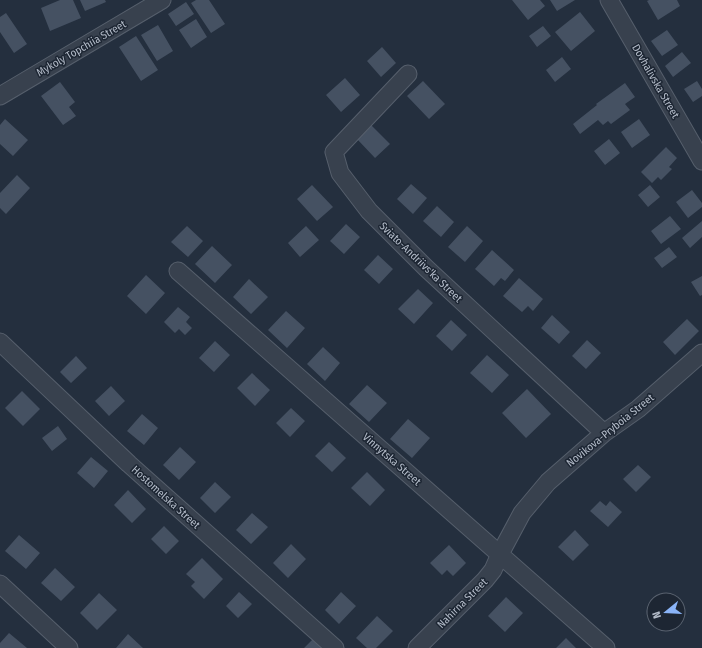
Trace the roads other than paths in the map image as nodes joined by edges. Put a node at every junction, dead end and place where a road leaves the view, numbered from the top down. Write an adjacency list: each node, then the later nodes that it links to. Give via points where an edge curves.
1 (162, 0): 4 (street, Mykoly Topchiia Street)
2 (609, 0): 5 (street, Dovhalivska Street)
3 (408, 74): 9 (street, Sviato-Andriivs'ka Street, via 334,152 340,173 374,216)
4 (0, 96)
5 (702, 161)
6 (178, 271): 10 (street, Vinnytska Street)
7 (0, 342): 13 (street, Hostomelska Street, via 129,464)
8 (702, 353): 9 (street, Novikova-Pryboia Street, via 638,409)
9 (604, 433): 10 (street, Novikova-Pryboia Street, via 548,482 522,513)
10 (500, 554): 14 (street, Nahirna Street, via 485,580); 15 (street, Vinnytska Street)
11 (0, 584): 12 (street)
12 (69, 648)
13 (335, 648)
14 (417, 648)
15 (606, 648)

